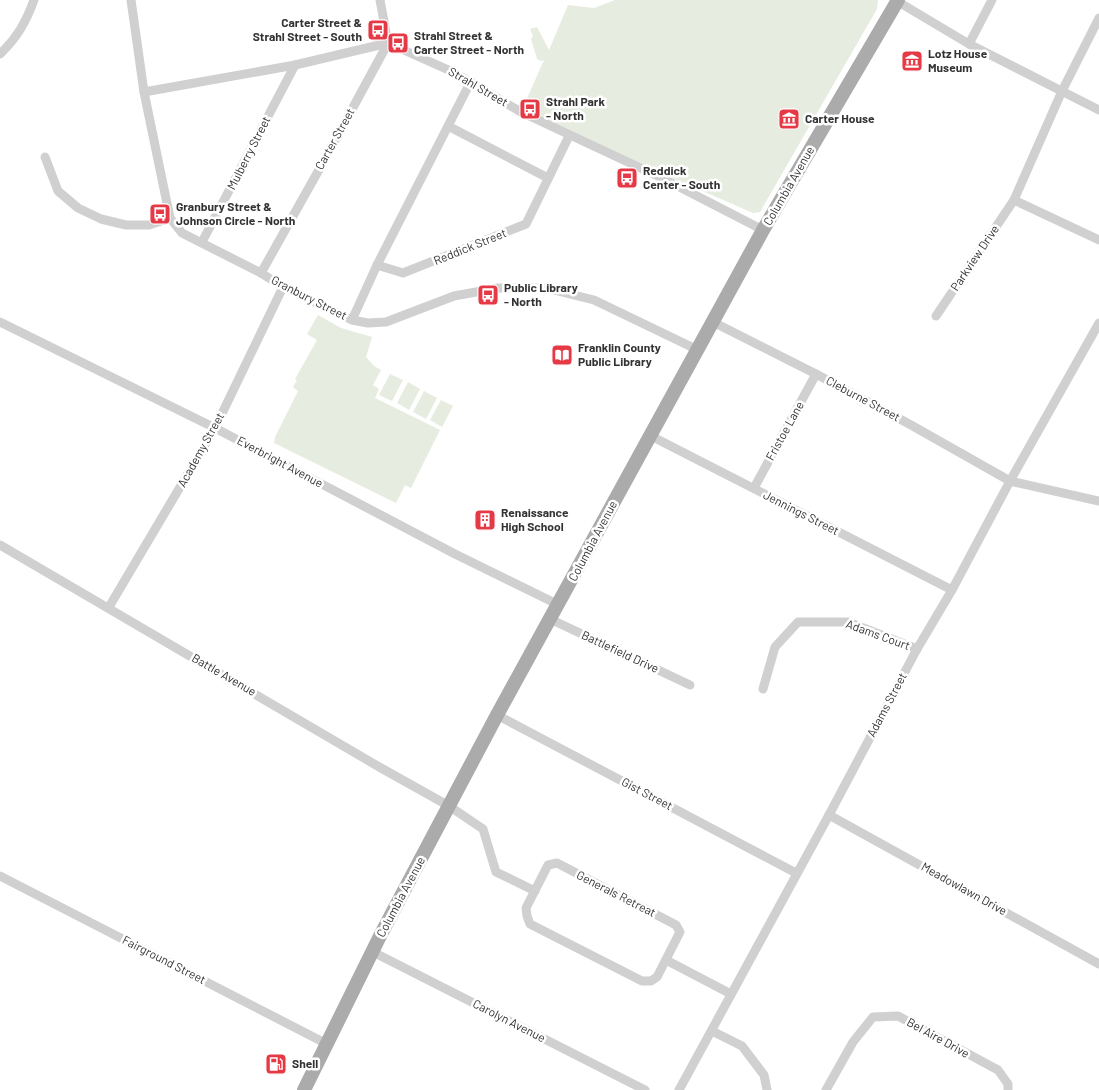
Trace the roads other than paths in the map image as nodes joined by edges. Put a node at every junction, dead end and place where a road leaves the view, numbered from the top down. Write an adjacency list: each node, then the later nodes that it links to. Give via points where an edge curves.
1 (34, 0): 9 (street, via 18,35)
2 (131, 0): 13 (street)
3 (380, 0): 7 (street)
4 (992, 0): 8 (street)
5 (897, 1): 8 (street); 21 (main road, Columbia Avenue)
6 (1099, 18): 12 (street, Parkview Drive)
7 (388, 42): 10 (street); 11 (street, Strahl Street); 25 (street, Carter Street)
8 (969, 44): 12 (street)
9 (0, 54)
10 (295, 64): 13 (street); 23 (street, Mulberry Street)
11 (471, 82): 15 (street); 16 (street, Strahl Street)
12 (1062, 91): 14 (street); 19 (street, Parkview Drive)
13 (144, 92): 20 (street)
14 (1099, 110)
15 (448, 126): 18 (street); 24 (street)
16 (569, 136): 18 (street, Reddick Street); 21 (street, Strahl Street, via 664,178)
17 (45, 157): 20 (street, via 58,191 78,208 101,219 126,225 148,225)
18 (548, 178): 24 (street, Reddick Street, via 526,224 403,273)
19 (1014, 200): 22 (street); 27 (street, Parkview Drive)
20 (170, 218): 23 (street, Granbury Street, via 182,233)
21 (764, 230): 30 (main road, Columbia Avenue)
22 (1099, 240)
23 (202, 242): 25 (street, Granbury Street)
24 (377, 265): 28 (street)
25 (261, 273): 26 (street, Granbury Street)
26 (283, 286): 28 (street, Granbury Street); 34 (street, Academy Street)
27 (936, 316)
28 (352, 320): 32 (street, Granbury Street, via 386,322 454,296 498,288 546,288 594,300)
29 (0, 322): 34 (street, Everbright Avenue)
30 (713, 322): 32 (main road, Columbia Avenue); 33 (street, Cleburne Street)
31 (1099, 323): 36 (street, Adams Street)
32 (698, 350): 35 (main road, Columbia Avenue)
33 (816, 374): 36 (street, Cleburne Street); 37 (street, Fristoe Lane)
34 (215, 428): 41 (street, Everbright Avenue); 42 (street, Academy Street)
35 (651, 436): 37 (street, Jennings Street); 41 (main road, Columbia Avenue)
36 (1010, 481): 38 (street, Cleburne Street); 40 (street, Adams Street)
37 (754, 488): 40 (street, Jennings Street)
38 (1099, 502)
39 (0, 545): 42 (street, Battle Avenue)
40 (952, 590): 44 (street, Adams Street)
41 (559, 605): 43 (main road, Columbia Avenue)
42 (109, 607): 48 (street, Battle Avenue)
43 (550, 619): 45 (street, Battlefield Drive); 47 (main road, Columbia Avenue)
44 (917, 649): 46 (street, Adams Court, via 848,622 798,622 775,647); 49 (street, Adams Street)
45 (690, 685)
46 (763, 689)
47 (497, 715): 48 (main road, Columbia Avenue); 50 (street, Gist Street)
48 (449, 806): 52 (street, via 483,829 496,872); 53 (main road, Columbia Avenue)
49 (829, 815): 50 (street, Adams Street); 55 (street, Meadowlawn Drive)
50 (796, 873): 56 (street, Adams Street)
51 (0, 876): 58 (street, Fairground Street)
52 (535, 891): 54 (street, Generals Retreat, via 526,908 530,924 642,981 657,977); 54 (street, Generals Retreat, via 548,865 557,864 676,925 680,932)
53 (373, 952): 58 (main road, Columbia Avenue); 60 (street, Carolyn Avenue)
54 (666, 960): 56 (street)
55 (1099, 964)
56 (731, 994): 57 (street, Adams Street)
57 (712, 1030): 61 (street, Adams Street); 62 (street, via 742,1046 764,1074)
58 (327, 1044): 59 (main road, Columbia Avenue)
59 (304, 1090)
60 (645, 1090)
61 (679, 1090)
62 (767, 1090)
63 (826, 1090): 64 (street, Bel Aire Drive, via 853,1042 873,1016 898,1016 998,1070 1008,1084)
64 (1008, 1090)

